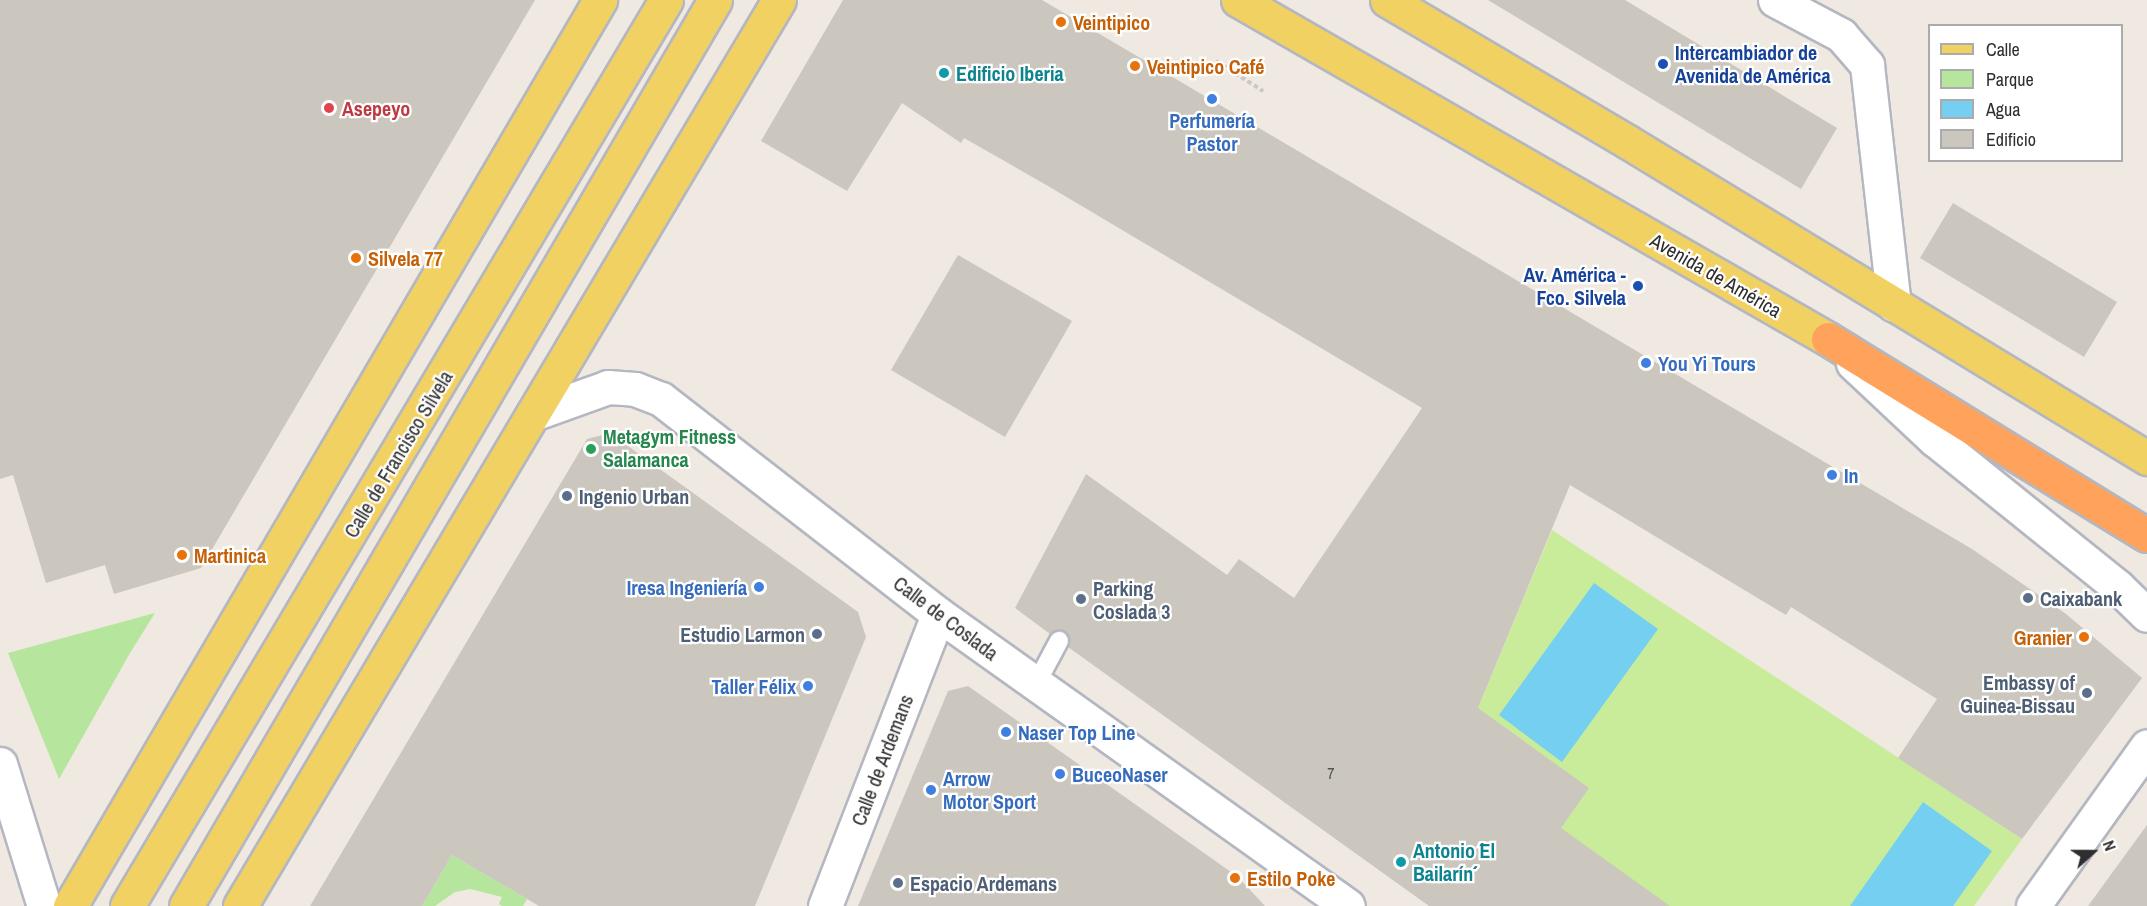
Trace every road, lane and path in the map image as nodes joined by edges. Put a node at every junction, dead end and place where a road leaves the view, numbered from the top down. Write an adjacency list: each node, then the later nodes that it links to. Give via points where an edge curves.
1 (600, 0): 22 (main road)
2 (666, 0): 23 (main road, Calle de Francisco Silvela)
3 (715, 0): 24 (main road)
4 (779, 0): 12 (main road)
5 (1239, 0): 11 (main road, Avenida de América)
6 (1387, 0): 10 (main road)
7 (1775, 0): 10 (street, via 1840,35 1867,65)
8 (1216, 61): 9 (path)
9 (1263, 91)
10 (1894, 304): 13 (main road)
11 (1828, 339): 14 (highway); 16 (street, Avenida de América, via 1934,439 2118,587)
12 (533, 414): 15 (street, Calle de Coslada, via 608,387 635,389 661,399); 25 (main road)
13 (2147, 458)
14 (2147, 535)
15 (938, 614): 18 (street, Calle de Coslada); 26 (street, Calle de Ardemans)
16 (2147, 615)
17 (1059, 640): 18 (lane)
18 (1036, 684): 27 (street, Calle de Coslada)
19 (2147, 746): 28 (street)
20 (0, 765): 21 (street)
21 (44, 906)
22 (70, 906)
23 (127, 906)
24 (186, 906)
25 (240, 906)
26 (825, 906)
27 (1348, 906)
28 (2033, 906)

